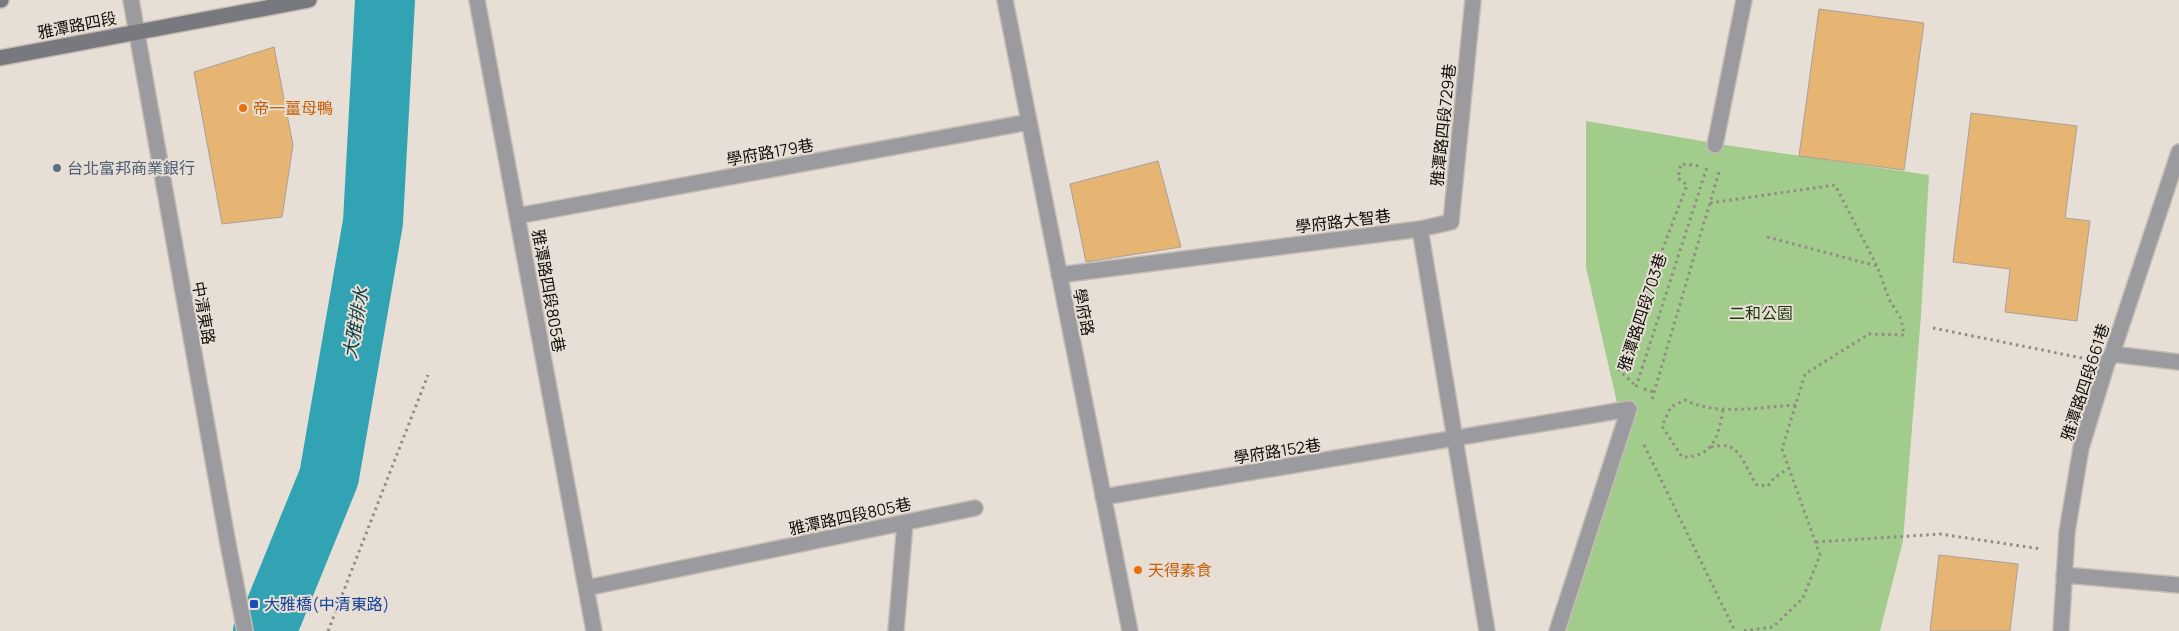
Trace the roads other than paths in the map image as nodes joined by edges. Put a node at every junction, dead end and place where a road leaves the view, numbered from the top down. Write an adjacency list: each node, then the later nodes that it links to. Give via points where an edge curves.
1 (131, 0): 7 (street, 中清東路)
2 (309, 0): 7 (street, 雅潭路四段)
3 (477, 0): 12 (street, 雅潭路四段805巷)
4 (1005, 0): 9 (street, 學府路)
5 (1473, 0): 13 (street, 雅潭路四段729巷, via 1451,222)
6 (1744, 0): 10 (street)
7 (137, 31): 8 (street, 雅潭路四段); 24 (street, 中清東路)
8 (0, 58)
9 (1029, 122): 12 (street, 學府路179巷); 14 (street, 學府路)
10 (1715, 145)
11 (2179, 152): 15 (street, 雅潭路四段661巷)
12 (517, 216): 23 (street, 雅潭路四段805巷)
13 (1420, 229): 14 (street, 學府路大智巷); 17 (street)
14 (1059, 275): 18 (street, 學府路)
15 (2110, 358): 16 (street); 21 (street, 雅潭路四段661巷, via 2081,448)
16 (2179, 362)
17 (1455, 440): 18 (street, 學府路152巷); 28 (street); 29 (street, via 1629,409)
18 (1103, 497): 27 (street, 學府路)
19 (975, 508): 20 (street, 雅潭路四段805巷)
20 (905, 522): 23 (street, 雅潭路四段805巷); 26 (street)
21 (2064, 575): 22 (street); 30 (street, 雅潭路四段661巷)
22 (2179, 585)
23 (586, 588): 25 (street, 雅潭路四段805巷)
24 (246, 631)
25 (594, 631)
26 (896, 631)
27 (1130, 631)
28 (1488, 631)
29 (1557, 631)
30 (2061, 631)

